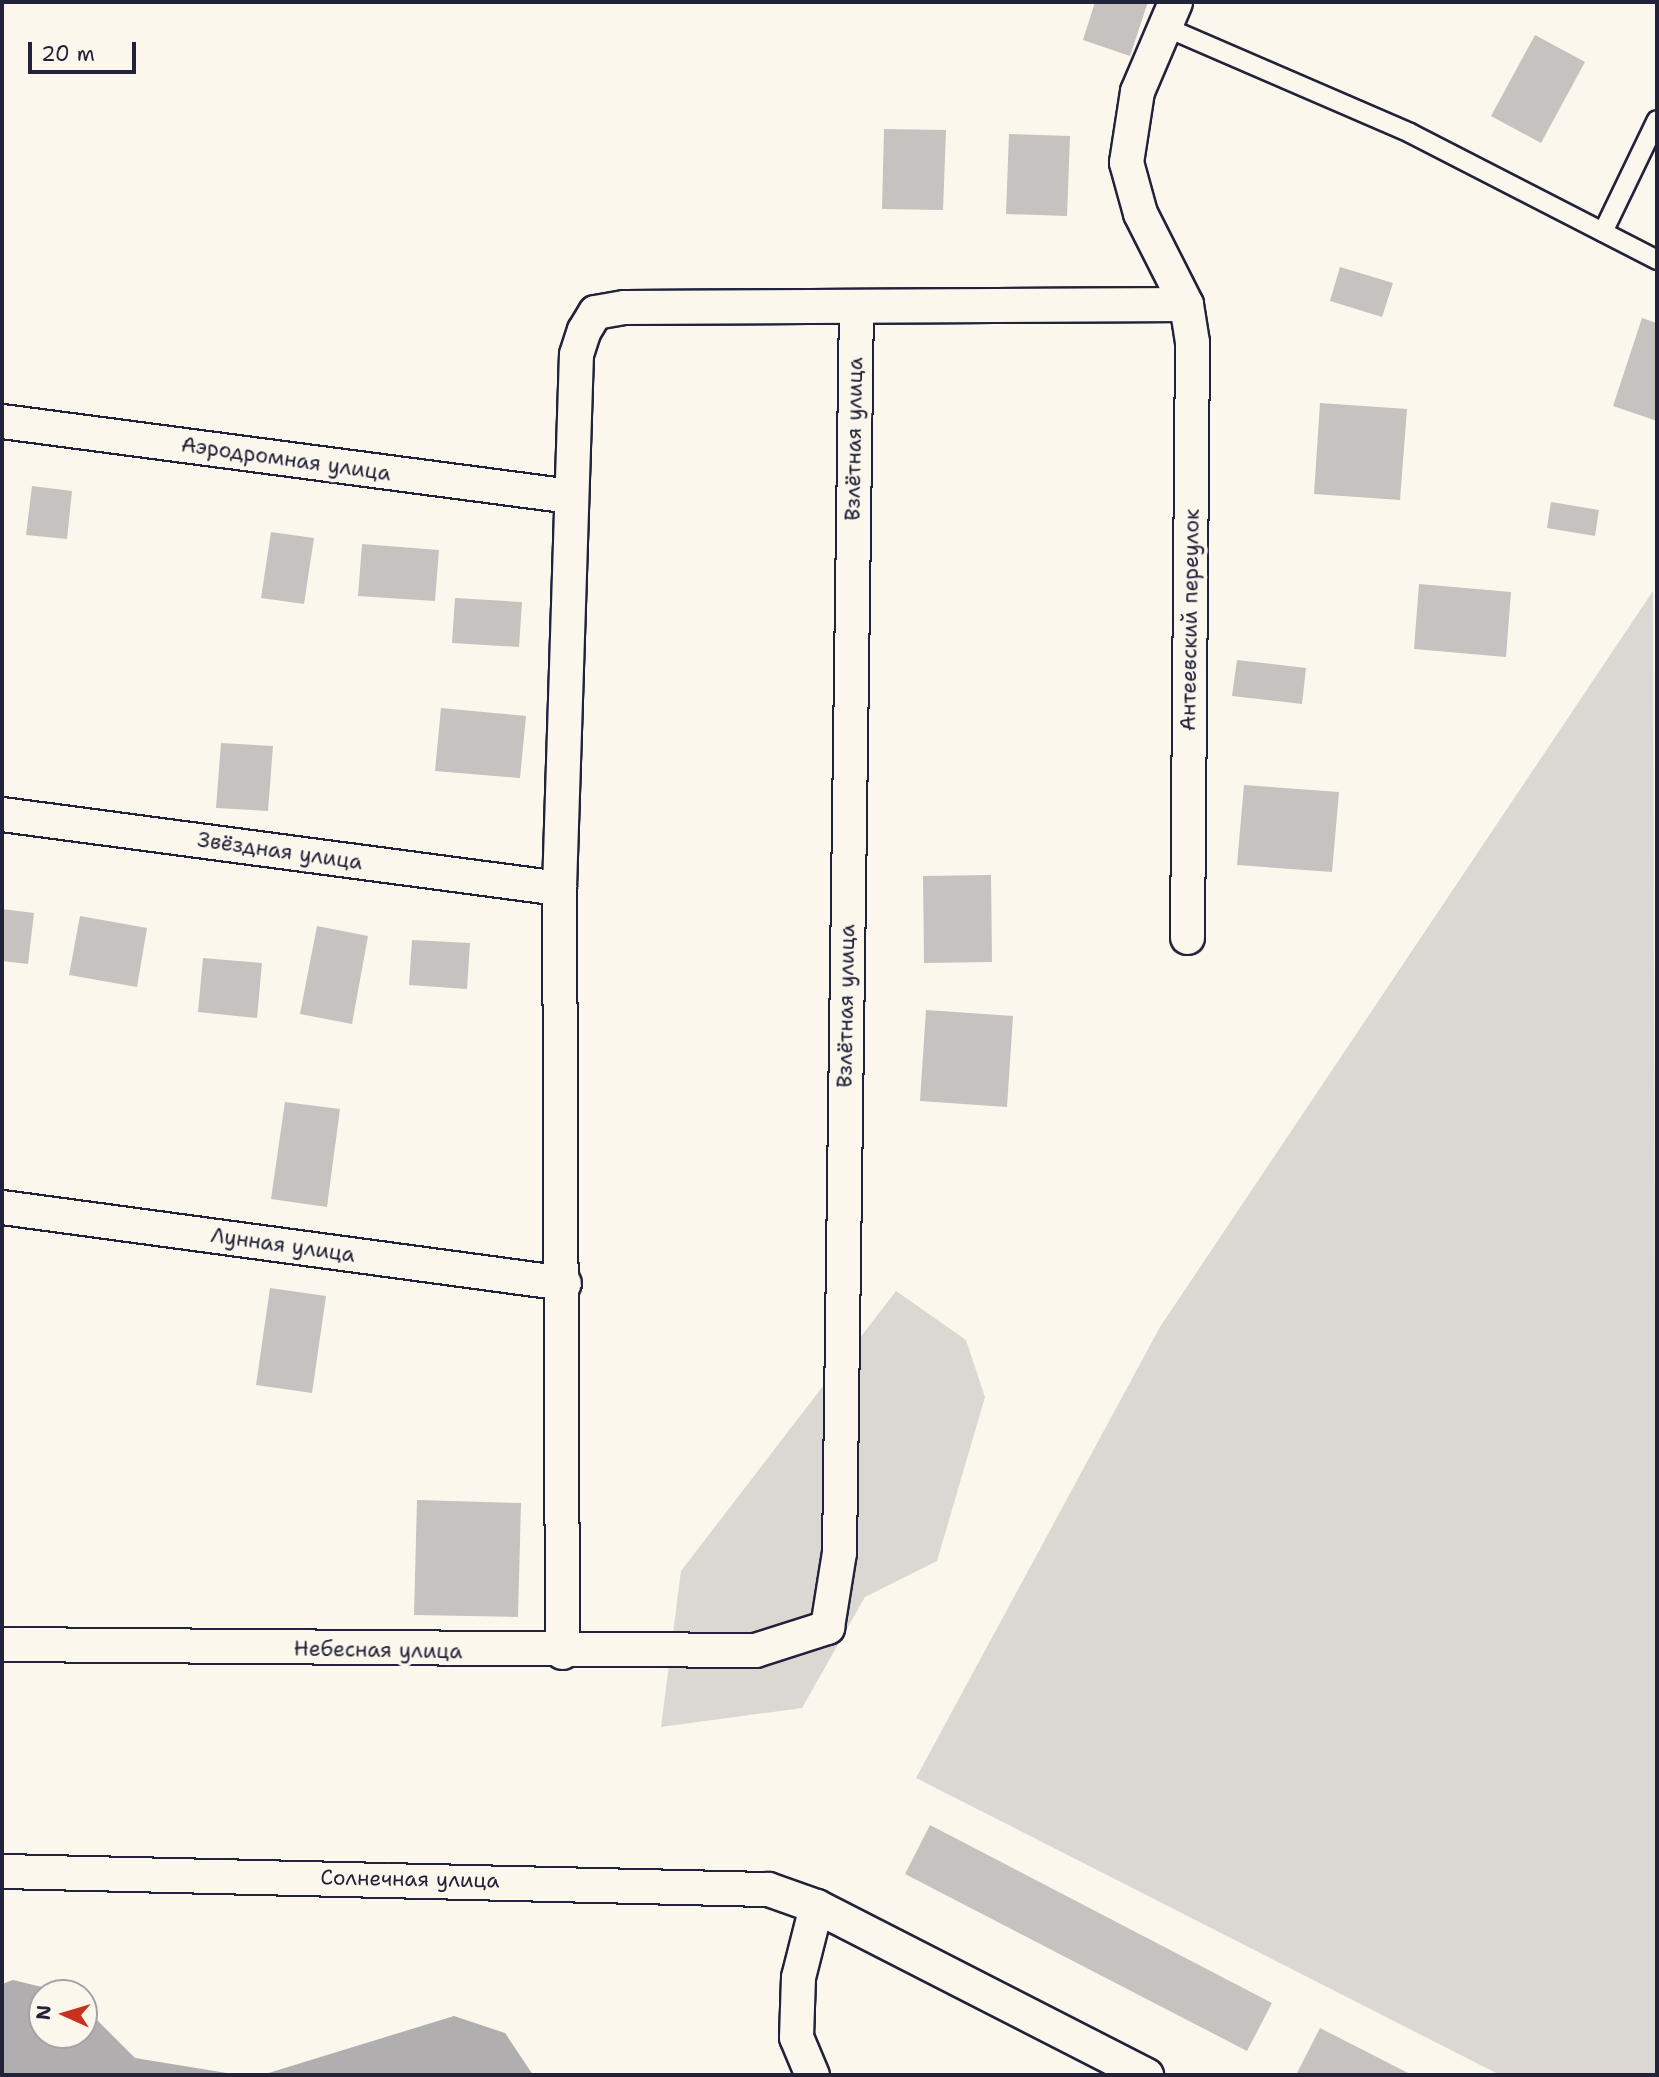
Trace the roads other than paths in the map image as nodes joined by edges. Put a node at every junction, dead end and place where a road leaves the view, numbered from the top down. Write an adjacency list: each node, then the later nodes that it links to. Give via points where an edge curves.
1 (1169, 14): 3 (lane); 5 (street, Антеевский переулок, via 1136,91 1126,162 1140,213)
2 (1657, 120): 3 (lane)
3 (1603, 232): 4 (lane)
4 (1657, 260)
5 (1186, 304): 6 (street); 11 (street, Антеевский переулок, via 1192,342)
6 (856, 307): 8 (street, via 595,312 576,354); 15 (street, Взлётная улица, via 837,1588 827,1627)
7 (2, 421): 8 (street, Аэродромная улица)
8 (570, 496): 10 (street)
9 (2, 814): 10 (street, Звёздная улица)
10 (559, 888): 13 (street)
11 (1187, 937)
12 (2, 1207): 13 (street, Лунная улица)
13 (565, 1283): 16 (street)
14 (2, 1644): 16 (street, Небесная улица)
15 (755, 1650): 16 (street, Небесная улица)
16 (562, 1652)
17 (2, 1871): 18 (street, Солнечная улица, via 723,1885 768,1889)
18 (816, 1906): 19 (street, via 797,1977 796,2037); 20 (street, Солнечная улица)
19 (813, 2075)
20 (1146, 2075)

